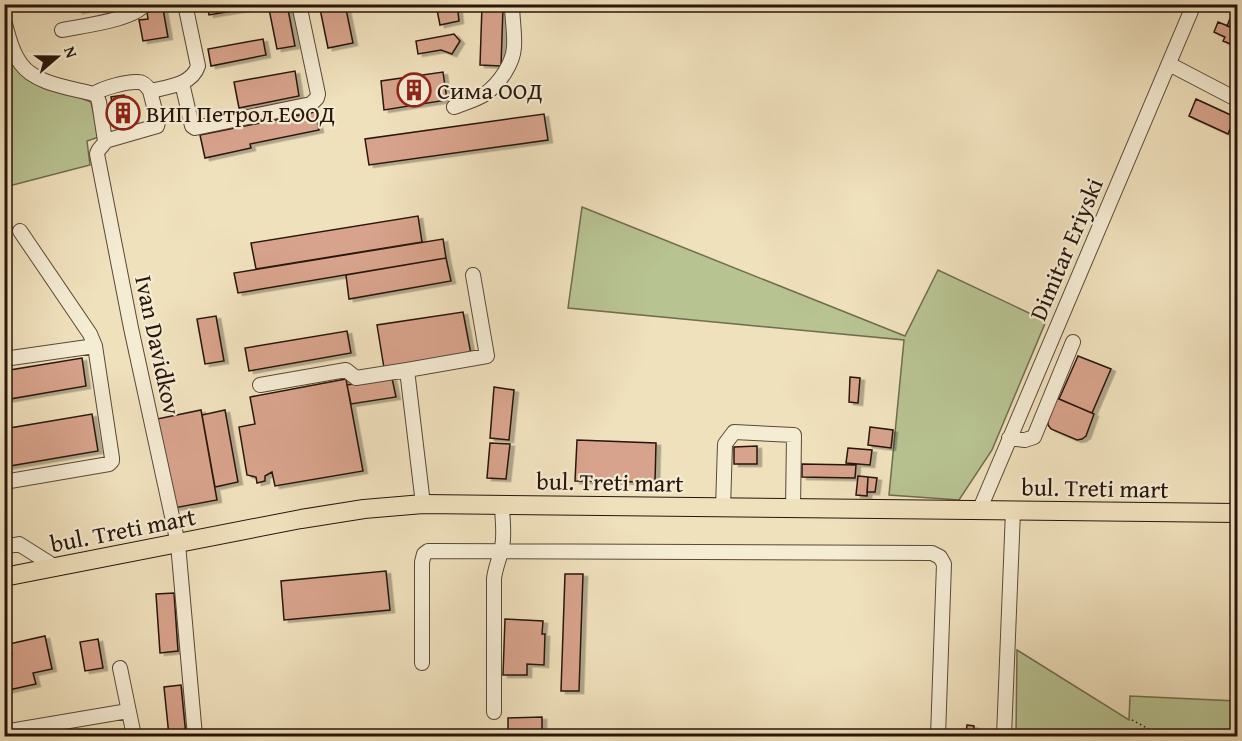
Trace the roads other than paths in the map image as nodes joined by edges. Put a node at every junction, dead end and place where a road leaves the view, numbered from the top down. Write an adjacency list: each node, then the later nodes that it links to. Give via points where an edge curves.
1 (145, 4): 7 (street, via 129,16)
2 (185, 4): 9 (street, via 198,66)
3 (299, 4): 9 (street, via 318,94 314,102 195,128)
4 (512, 4): 13 (street, via 514,47 508,66 488,92)
5 (1194, 4): 8 (street, Dimitar Eriyski)
6 (4, 20): 11 (street, via 21,65 54,84)
7 (62, 30)
8 (1169, 64): 12 (street); 22 (street, Dimitar Eriyski)
9 (182, 83): 10 (street)
10 (150, 91): 11 (street, via 139,81); 14 (street, via 157,126)
11 (94, 93): 14 (street, Ivan Davidkov)
12 (1238, 100)
13 (454, 107)
14 (105, 141): 31 (street, Ivan Davidkov, via 97,154)
15 (20, 231): 18 (street)
16 (473, 275): 20 (street, via 488,356)
17 (1073, 342): 22 (street, via 1034,437)
18 (95, 346): 19 (street); 23 (street, via 111,463)
19 (4, 359)
20 (407, 370): 21 (street, via 356,378 346,370); 24 (street)
21 (260, 385)
22 (1010, 438): 28 (street, Dimitar Eriyski)
23 (4, 482)
24 (423, 504): 25 (main road, bul. Treti mart); 31 (main road, bul. Treti mart, via 301,519)
25 (502, 504): 26 (main road, bul. Treti mart); 33 (street)
26 (723, 508): 27 (main road, bul. Treti mart); 27 (street, via 725,444 734,432 794,435)
27 (793, 509): 28 (main road, bul. Treti mart)
28 (979, 511): 29 (main road, bul. Treti mart)
29 (1013, 511): 30 (main road, bul. Treti mart); 44 (street)
30 (1232, 514)
31 (178, 544): 34 (main road, bul. Treti mart); 42 (street, Ivan Davidkov)
32 (4, 547): 34 (street, via 19,544)
33 (502, 550): 36 (street, via 424,554); 39 (street, via 494,579); 43 (street, via 932,553 944,564)
34 (57, 568): 35 (main road, bul. Treti mart)
35 (4, 577)
36 (422, 663)
37 (120, 668): 38 (street)
38 (128, 711): 40 (street); 41 (street)
39 (494, 712)
40 (4, 732)
41 (134, 736)
42 (195, 736)
43 (938, 736)
44 (1004, 736)

